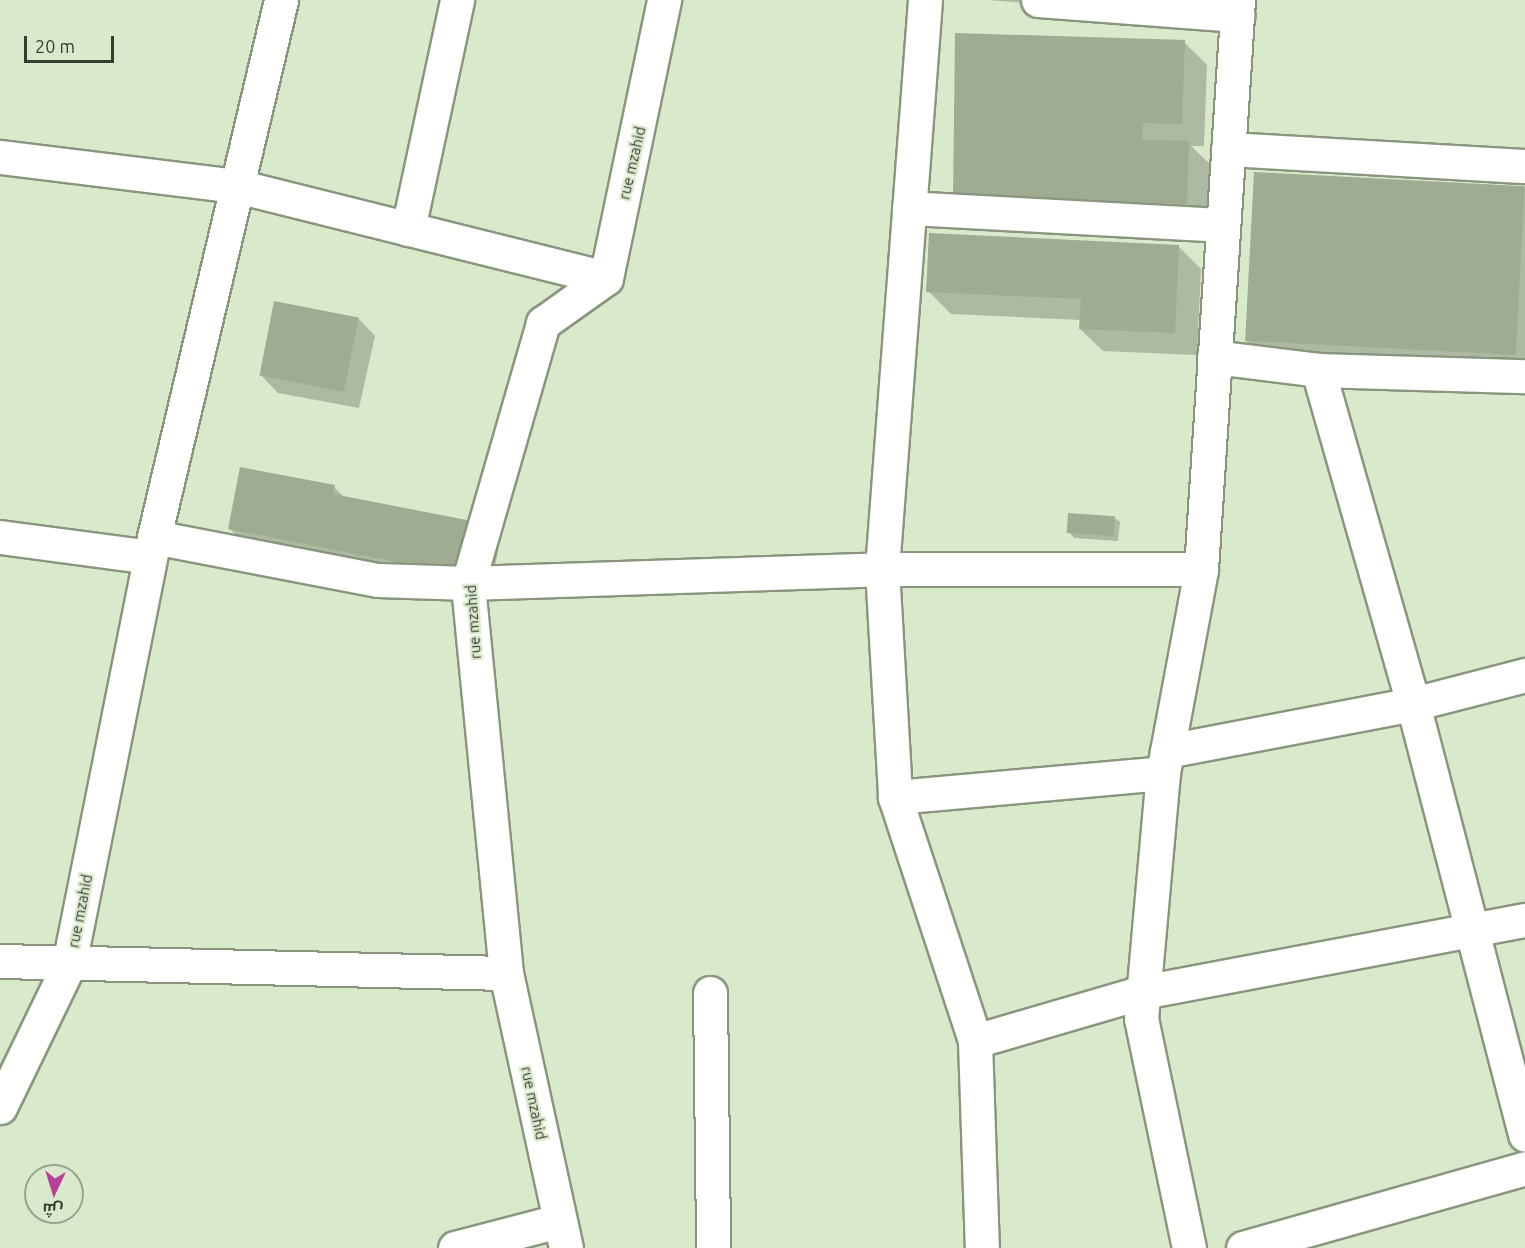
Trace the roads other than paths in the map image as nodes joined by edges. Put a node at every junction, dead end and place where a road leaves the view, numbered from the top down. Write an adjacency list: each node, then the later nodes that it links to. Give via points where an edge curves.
1 (281, 0): 10 (street, rue mzahid)
2 (457, 0): 13 (street)
3 (664, 0): 14 (street, rue mzahid)
4 (924, 0): 11 (street)
5 (1038, 0): 6 (street)
6 (1238, 8): 7 (street)
7 (1228, 149): 9 (street); 12 (street)
8 (0, 157): 10 (street)
9 (1525, 166)
10 (237, 186): 13 (street); 19 (street, rue mzahid)
11 (909, 208): 12 (street); 20 (street)
12 (1223, 225): 15 (street)
13 (408, 228): 14 (street)
14 (606, 278): 22 (street, rue mzahid, via 543,323)
15 (1214, 357): 16 (street); 21 (street)
16 (1318, 370): 17 (street); 24 (street)
17 (1525, 376)
18 (0, 537): 19 (street)
19 (152, 547): 22 (street, via 378,580); 30 (street, rue mzahid)
20 (882, 569): 21 (street); 22 (street); 26 (street)
21 (1201, 569): 25 (street)
22 (468, 583): 31 (street, rue mzahid)
23 (1525, 675): 24 (street)
24 (1413, 704): 25 (street); 28 (street)
25 (1165, 762): 26 (street); 32 (street)
26 (895, 797): 34 (street)
27 (1525, 920): 28 (street)
28 (1468, 930): 32 (street); 36 (street)
29 (0, 960): 30 (street)
30 (69, 964): 31 (street); 35 (street, rue mzahid)
31 (507, 973): 38 (street, rue mzahid)
32 (1143, 992): 34 (street); 42 (street, via 1141,1019)
33 (710, 993): 40 (street)
34 (975, 1041): 41 (street)
35 (0, 1107)
36 (1525, 1135)
37 (1525, 1168): 43 (street)
38 (563, 1234): 39 (street)
39 (454, 1248)
40 (713, 1248)
41 (982, 1248)
42 (1189, 1248)
43 (1243, 1248)

